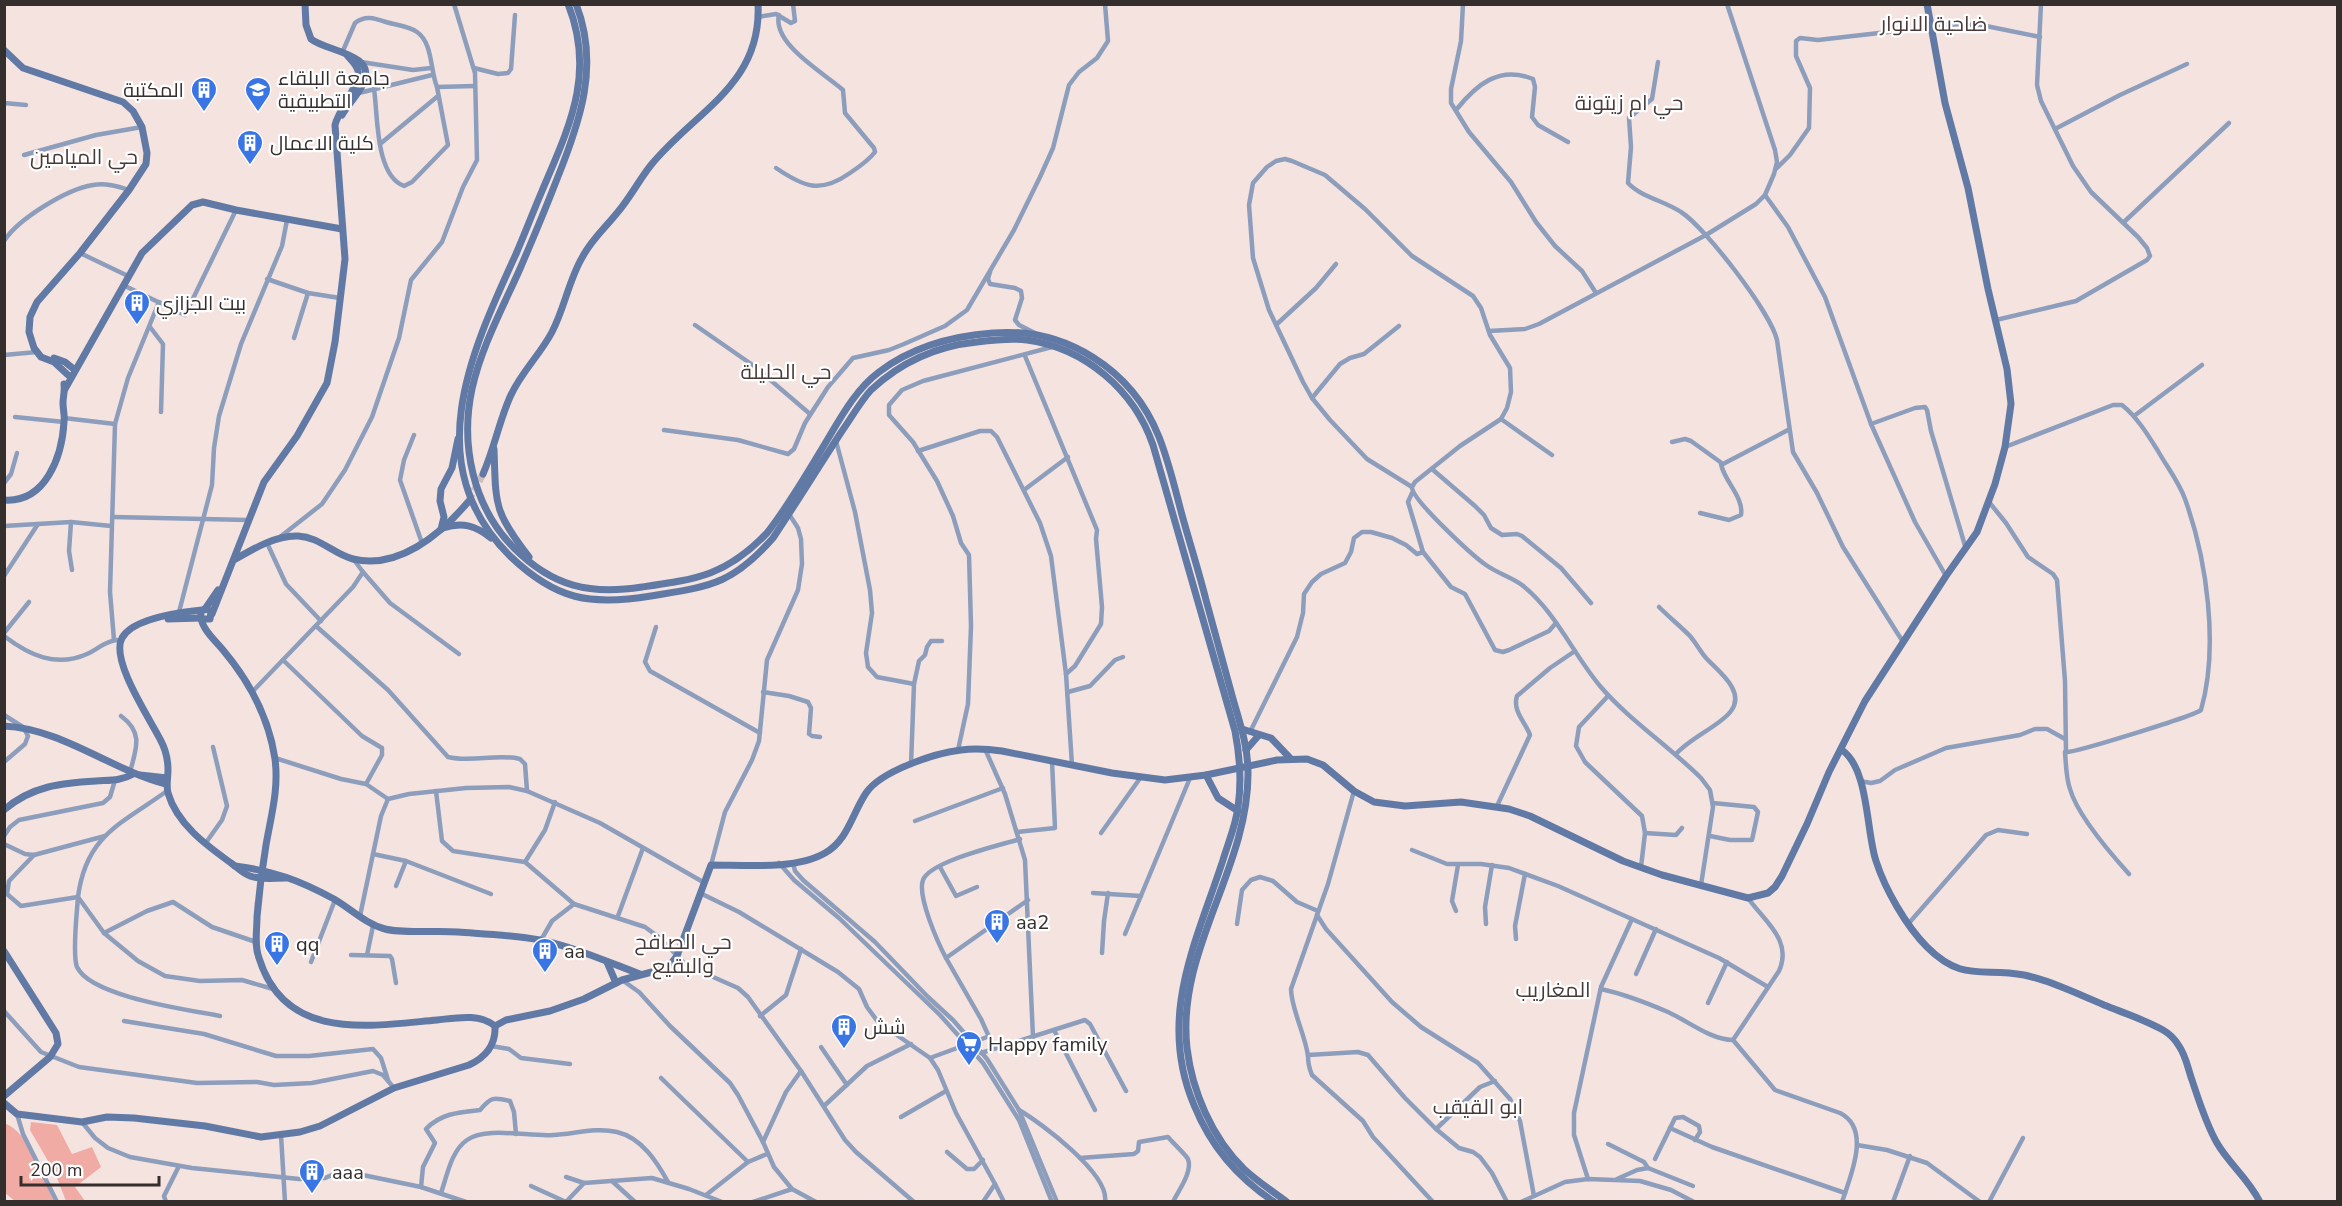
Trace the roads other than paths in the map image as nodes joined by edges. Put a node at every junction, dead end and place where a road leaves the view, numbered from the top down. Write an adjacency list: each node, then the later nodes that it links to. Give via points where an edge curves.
1 (305, 4): 18 (street, via 309,36)
2 (454, 4): 23 (street)
3 (568, 4): 48 (street, via 579,48 578,94)
4 (576, 4): 50 (street, via 586,39 586,90 572,139)
5 (758, 4): 14 (street)
6 (793, 4): 13 (street, via 795,21 788,23)
7 (1105, 4): 54 (street, via 1108,42 1068,85 1046,163)
8 (1463, 4): 32 (street, via 1461,41 1450,97)
9 (1727, 4): 41 (street, via 1771,132)
10 (1927, 4): 15 (street)
11 (2041, 4): 16 (street)
12 (515, 15): 23 (street, via 508,73)
13 (779, 15): 14 (street); 40 (street, via 781,34 792,47 843,90 844,113 875,152 849,174 825,187 791,179)
14 (758, 17): 93 (street, via 758,36 746,66 702,116 670,142 587,248 552,333 516,383)
15 (1931, 27): 16 (street, via 1975,24); 41 (street, via 1797,39 1796,56 1810,88 1809,128); 62 (street)
16 (2040, 36): 35 (street, via 2038,94)
17 (4, 50): 34 (street, via 23,68 123,102)
18 (345, 54): 19 (street); 22 (street, via 355,23 367,17 418,32 427,45); 36 (street, via 358,69 358,77 337,115)
19 (361, 62): 22 (street, via 413,70); 28 (street, via 366,76)
20 (1658, 62): 49 (street, via 1652,99 1629,118 1628,183 1678,210)
21 (2187, 64): 35 (street)
22 (431, 68): 24 (street)
23 (474, 68): 25 (street)
24 (432, 75): 26 (street); 27 (street)
25 (475, 86): 26 (street); 124 (street, via 477,160 442,242 411,280 399,338 372,417 331,493)
26 (437, 87): 29 (street)
27 (374, 89): 28 (street); 38 (street)
28 (357, 93): 36 (street)
29 (438, 96): 38 (street); 38 (street, via 448,145 411,183 398,183 382,158)
30 (4, 104): 31 (street)
31 (26, 105)
32 (1456, 110): 37 (street, via 1467,96 1495,76 1511,74 1533,79 1534,121); 59 (street, via 1536,222 1582,271)
33 (2229, 123): 46 (street)
34 (142, 127): 39 (street); 42 (street, via 147,160)
35 (2055, 129): 46 (street, via 2091,192)
36 (336, 131): 47 (street)
37 (1568, 142)
38 (379, 144)
39 (24, 155)
40 (776, 168)
41 (1776, 168): 43 (street)
42 (129, 190): 51 (street, via 103,184 80,188 41,208); 52 (street)
43 (1765, 195): 49 (street); 88 (street, via 1788,227 1825,297)
44 (236, 210): 45 (street); 55 (street, via 203,202 192,205 142,253); 61 (street, via 185,315)
45 (287, 220): 47 (street); 56 (street, via 282,246)
46 (2124, 222): 62 (street, via 2147,248 2147,260 2076,301)
47 (342, 230): 60 (street, via 345,260)
48 (525, 235): 50 (street); 92 (street, via 469,369)
49 (1706, 235): 59 (street); 89 (street, via 1774,329)
50 (533, 238): 132 (street, via 477,371 468,429 472,468 485,508 504,538)
51 (4, 241)
52 (80, 253): 55 (street); 72 (street, via 32,311 29,332)
53 (1336, 264): 64 (street)
54 (992, 266): 68 (street, via 988,282 1021,291 1015,320); 71 (street, via 961,315)
55 (128, 276): 57 (street)
56 (267, 279): 58 (street); 116 (street, via 241,344 219,416 213,478)
57 (123, 285): 61 (street); 77 (street)
58 (308, 293): 60 (street); 69 (street)
59 (1596, 293): 67 (street, via 1531,328)
60 (340, 298): 117 (street, via 327,383 297,436 269,473)
61 (159, 302): 63 (street)
62 (1996, 320): 96 (street, via 2012,396)
63 (150, 324): 81 (street, via 163,344); 87 (street)
64 (1276, 324): 67 (street, via 1253,258 1249,205 1256,178 1272,163 1284,159 1325,175 1412,256 1465,290 1479,303); 80 (street)
65 (695, 325): 82 (street, via 747,361)
66 (1399, 326): 80 (street, via 1364,354 1340,364)
67 (1489, 331): 85 (street, via 1512,375 1507,408)
68 (1035, 333): 75 (street, via 1011,331 960,337 920,347); 168 (street, via 1058,339 1097,359 1120,379 1155,428)
69 (294, 338)
70 (1054, 347): 74 (street); 94 (street, via 1026,340 998,340 963,344 915,358 870,392); 199 (street, via 1102,371 1148,429 1235,731)
71 (889, 351): 75 (street); 82 (street, via 853,358)
72 (38, 354): 73 (street); 77 (street, via 62,361); 78 (street)
73 (4, 355)
74 (1025, 356): 97 (street, via 956,371 897,394 889,405 890,415); 100 (street)
75 (894, 361): 137 (street, via 871,378 848,406 774,525 753,547 708,575)
76 (2202, 365): 83 (street)
77 (73, 369): 78 (street); 79 (street)
78 (68, 375): 79 (street)
79 (65, 388): 86 (street)
80 (1312, 398): 108 (street, via 1361,454)
81 (161, 412)
82 (810, 414): 90 (street, via 788,454 738,440)
83 (2134, 416): 96 (street, via 2121,405 2114,405); 179 (street, via 2180,489 2195,536 2208,613 2204,701 2194,715 2078,752)
84 (15, 417): 86 (street)
85 (1501, 419): 99 (street); 102 (street)
86 (64, 420): 87 (street); 109 (street, via 50,474 24,497)
87 (115, 424): 115 (street)
88 (1871, 424): 128 (street, via 1915,408 1928,410 1933,440); 136 (street, via 1915,522)
89 (1788, 429): 101 (street); 152 (street, via 1792,452 1843,547)
90 (664, 430)
91 (414, 435): 126 (street, via 400,480)
92 (459, 437): 103 (street); 104 (street)
93 (494, 441): 105 (street); 132 (street, via 494,486 500,513)
94 (836, 441): 114 (street); 159 (street, via 870,590 868,667 878,677)
95 (1672, 442): 101 (street, via 1691,441)
96 (2005, 447): 111 (street)
97 (918, 451): 107 (street, via 991,430); 176 (street, via 944,496 969,555 968,705)
98 (17, 453): 106 (street)
99 (1552, 455)
100 (1068, 457): 107 (street); 157 (street, via 1097,527 1102,607 1098,631)
101 (1721, 464): 113 (street, via 1740,504 1741,515 1729,520)
102 (1432, 469): 108 (street); 140 (street, via 1481,511 1493,529 1502,535 1522,536 1561,568)
103 (463, 471): 104 (street); 127 (street, via 478,512)
104 (450, 472): 112 (street, via 441,489)
105 (483, 474)
106 (4, 483)
107 (1024, 490): 157 (street, via 1051,556)
108 (1412, 490): 129 (street, via 1408,502); 146 (street, via 1450,532 1485,564 1525,588)
109 (4, 500)
110 (468, 502): 118 (street)
111 (1989, 502): 128 (street); 173 (street, via 2028,557 2057,580)
112 (444, 513): 118 (street); 123 (street)
113 (1700, 513)
114 (789, 514): 138 (street, via 762,551 738,572 717,582); 161 (street, via 801,539 801,578 769,653)
115 (113, 517): 116 (street); 122 (street)
116 (202, 519): 117 (street); 142 (street)
117 (248, 520): 131 (street)
118 (453, 520): 123 (street); 127 (street, via 475,527)
119 (71, 522): 120 (street); 122 (street); 133 (street)
120 (38, 524): 121 (street); 135 (street)
121 (4, 526)
122 (111, 526): 150 (street, via 110,592)
123 (441, 529): 126 (street)
124 (280, 538): 125 (street); 130 (street, via 314,539)
125 (267, 543): 131 (street); 145 (street, via 286,584)
126 (422, 543): 130 (street, via 384,559)
127 (504, 549): 138 (street, via 534,576 573,596 606,601)
128 (1966, 549): 136 (street)
129 (1424, 552): 146 (street, via 1451,587 1465,594 1497,652 1547,632); 169 (street, via 1417,554 1400,542 1371,532 1356,535 1347,560 1321,574 1306,591 1297,637)
130 (353, 559): 134 (street)
131 (234, 560): 143 (street)
132 (536, 566): 137 (street, via 565,584 583,589 614,591)
133 (72, 570)
134 (363, 572): 145 (street); 154 (street, via 390,603)
135 (4, 576)
136 (1946, 576): 152 (street)
137 (669, 583): 138 (street)
138 (668, 593)
139 (29, 602): 149 (street)
140 (1591, 603)
141 (1659, 607): 180 (street, via 1692,637 1731,687 1736,701 1729,714 1693,737)
142 (179, 612): 143 (street); 144 (street)
143 (206, 615): 144 (street); 160 (street, via 206,631)
144 (157, 620): 150 (street); 158 (street, via 127,640)
145 (321, 621): 147 (street)
146 (1556, 623): 153 (street)
147 (316, 626): 156 (street); 197 (street, via 388,690 444,754 461,760 520,759 525,764)
148 (656, 627): 170 (street, via 645,662 648,669)
149 (4, 635): 150 (street, via 35,656 52,660 86,654 108,641)
150 (118, 640): 158 (street)
151 (942, 641): 159 (street, via 929,643 918,663)
152 (1903, 642): 178 (street, via 1865,701)
153 (1575, 651): 163 (street); 204 (street, via 1517,696 1516,707 1530,735)
154 (459, 654)
155 (1123, 657): 162 (street, via 1115,660 1090,686)
156 (283, 660): 160 (street); 194 (street, via 362,736 381,747 382,755)
157 (1066, 674): 162 (street)
158 (127, 676): 193 (street, via 164,748)
159 (914, 684): 185 (street)
160 (253, 691): 181 (street)
161 (763, 692): 170 (street); 172 (street, via 808,702 809,734)
162 (1068, 692): 186 (street)
163 (1608, 696): 180 (street); 211 (street, via 1579,727 1576,746 1585,762 1638,811)
164 (4, 715): 167 (street)
165 (122, 716): 187 (street, via 132,724 138,743)
166 (4, 726): 167 (street)
167 (23, 727): 184 (street, via 27,740); 187 (street, via 63,740)
168 (1242, 729): 169 (street); 177 (street)
169 (1250, 732): 171 (street)
170 (760, 734): 227 (street, via 752,760 725,812)
171 (1259, 735): 177 (street); 182 (street, via 1276,741)
172 (820, 737)
173 (2065, 739): 179 (street); 192 (street, via 2047,729 2035,729 1946,748 1895,770 1880,781)
174 (213, 747): 218 (street, via 227,806)
175 (985, 749): 176 (street); 183 (street); 195 (street)
176 (958, 750): 185 (street)
177 (1246, 750): 374 (street, via 1245,815 1192,973 1187,997 1187,1047 1199,1097 1226,1148 1245,1170)
178 (1842, 750): 192 (street); 248 (street, via 1777,884 1764,894)
179 (2065, 752): 235 (street, via 2068,786 2074,799 2106,848)
180 (1676, 754): 203 (street, via 1701,778)
181 (275, 758): 194 (street); 233 (street, via 277,787)
182 (1290, 758): 188 (street); 198 (street, via 1323,765)
183 (1052, 761): 186 (street); 209 (street, via 1055,828)
184 (4, 762)
185 (911, 765): 226 (street, via 870,788 833,847)
186 (1072, 765): 189 (street)
187 (134, 774): 191 (street); 193 (street, via 151,775)
188 (1206, 775): 190 (street); 202 (street, via 1214,794)
189 (1142, 777): 190 (street); 210 (street)
190 (1190, 778): 246 (street)
191 (115, 780): 205 (street, via 60,783 38,789); 213 (street, via 110,797 103,803 19,820)
192 (1860, 781): 257 (street, via 1875,858)
193 (167, 784): 214 (street); 218 (street, via 174,808)
194 (366, 784): 200 (street)
195 (1003, 788): 207 (street); 209 (street)
196 (436, 791): 197 (street, via 509,787); 200 (street); 224 (street, via 442,841 447,847)
197 (527, 791): 201 (street)
198 (1354, 791): 204 (street, via 1374,802 1405,806 1461,802); 253 (street)
199 (1240, 794): 202 (street); 206 (street)
200 (388, 799): 222 (street)
201 (555, 802): 219 (street); 224 (street, via 545,830)
202 (1226, 802): 206 (street)
203 (1713, 802): 215 (street); 215 (street, via 1754,807 1758,812 1752,840)
204 (1497, 806): 232 (street, via 1522,813)
205 (4, 810)
206 (1238, 811): 373 (street, via 1186,966 1178,1038 1186,1082 1209,1136 1233,1169)
207 (915, 821)
208 (1682, 828): 211 (street, via 1676,835)
209 (1017, 832): 216 (street)
210 (1101, 833)
211 (1645, 833): 232 (street)
212 (2027, 834): 257 (street, via 1998,830 1986,835)
213 (4, 836)
214 (105, 836): 221 (street); 247 (street, via 85,864)
215 (1710, 836): 239 (street)
216 (1020, 839): 231 (street, via 962,856); 250 (street)
217 (4, 844): 221 (street)
218 (205, 844): 230 (street)
219 (644, 848): 238 (street); 255 (street)
220 (1412, 850): 228 (street, via 1436,861)
221 (34, 855): 247 (street, via 9,881 11,899 21,906)
222 (373, 855): 223 (street); 254 (street)
223 (406, 861): 240 (street); 245 (street)
224 (525, 862): 251 (street)
225 (779, 863): 226 (street); 227 (street); 296 (street)
226 (793, 863): 294 (street, via 802,880 875,942)
227 (711, 865): 238 (street)
228 (1458, 865): 229 (street); 252 (street, via 1452,901)
229 (1492, 865): 234 (street); 259 (street)
230 (235, 866): 233 (street); 237 (street)
231 (940, 867): 241 (street, via 956,896); 273 (street, via 926,875 922,886 934,937)
232 (1641, 867): 239 (street)
233 (262, 869): 236 (street); 237 (street)
234 (1525, 874): 256 (street); 264 (street)
235 (2129, 874)
236 (292, 878): 237 (street); 249 (street)
237 (261, 879): 266 (street)
238 (703, 882): 242 (street)
239 (1701, 885): 248 (street)
240 (396, 886)
241 (977, 887)
242 (700, 893): 267 (street); 272 (street)
243 (1093, 893): 244 (street)
244 (1108, 893): 246 (street); 269 (street)
245 (491, 894)
246 (1141, 896): 263 (street)
247 (78, 897): 262 (street); 286 (street, via 76,961 87,977 136,999)
248 (1748, 898): 281 (street, via 1774,928 1782,946 1782,966)
249 (335, 900): 254 (street); 274 (street)
250 (1028, 900): 273 (street); 292 (street)
251 (574, 904): 255 (street); 265 (street, via 552,921)
252 (1456, 911)
253 (1317, 913): 258 (street, via 1273,881 1255,878 1242,890); 302 (street, via 1291,989); 309 (street, via 1326,929 1392,1002 1421,1027 1478,1063)
254 (360, 916): 260 (street)
255 (618, 916): 272 (street, via 645,927)
256 (1632, 919): 261 (street); 282 (street)
257 (1909, 923): 383 (street, via 1930,950 1961,970 2030,976 2172,1037 2182,1051 2216,1142)
258 (1237, 924)
259 (1486, 924)
260 (373, 926): 265 (street, via 393,931 435,930); 271 (street)
261 (1656, 929): 276 (street); 277 (street)
262 (104, 933): 266 (street, via 169,902 183,906 212,927); 283 (street, via 138,961 165,976 200,981 242,980)
263 (1125, 934)
264 (1516, 939)
265 (541, 940): 275 (street)
266 (256, 942): 283 (street, via 262,967)
267 (801, 949): 287 (street, via 786,995); 295 (street, via 856,986 874,1018)
268 (4, 951): 303 (street, via 56,1033 58,1044)
269 (1102, 953)
270 (351, 955): 271 (street)
271 (367, 955): 280 (street, via 390,957)
272 (677, 956): 278 (street, via 663,969); 287 (street, via 686,965 738,988)
273 (946, 958): 291 (street)
274 (311, 962)
275 (607, 962): 278 (street); 279 (street)
276 (1727, 962): 281 (street); 284 (street)
277 (1636, 974)
278 (641, 975): 279 (street)
279 (619, 981): 289 (street, via 584,999); 329 (street, via 639,992 730,1083)
280 (396, 983)
281 (1768, 987): 293 (street)
282 (1601, 989): 293 (street); 343 (street, via 1573,1122)
283 (275, 990): 289 (street, via 299,1013 327,1023 472,1018)
284 (1708, 1003)
285 (4, 1011): 303 (street)
286 (220, 1016)
287 (760, 1016): 306 (street)
288 (124, 1022): 308 (street, via 204,1034 276,1056 373,1049 381,1058)
289 (495, 1026): 297 (street)
290 (1054, 1030): 292 (street); 314 (street, via 1087,1021); 319 (street)
291 (987, 1037): 294 (street); 299 (street)
292 (1033, 1037): 299 (street)
293 (1733, 1040): 331 (street, via 1775,1090 1846,1116)
294 (974, 1043): 296 (street); 300 (street)
295 (911, 1044): 304 (street); 310 (street, via 871,1063)
296 (968, 1045): 301 (street); 304 (street)
297 (491, 1046): 305 (street, via 509,1049 521,1058); 312 (street, via 469,1065)
298 (821, 1047): 310 (street)
299 (994, 1048): 300 (street)
300 (982, 1053): 301 (street); 311 (street)
301 (976, 1055): 311 (street)
302 (1308, 1055): 324 (street, via 1368,1055); 375 (street, via 1314,1078 1363,1121)
303 (50, 1057): 308 (street, via 103,1072 197,1083 312,1083 368,1071 378,1072); 315 (street)
304 (930, 1058): 313 (street)
305 (570, 1064)
306 (801, 1071): 317 (street); 329 (street, via 786,1092)
307 (661, 1078): 338 (street)
308 (388, 1080): 312 (street)
309 (1495, 1081): 324 (street, via 1480,1087); 355 (street, via 1510,1099 1520,1121)
310 (847, 1085): 317 (street)
311 (1002, 1086): 318 (street); 369 (street)
312 (394, 1088): 326 (street, via 320,1126)
313 (946, 1090): 321 (street); 337 (street)
314 (1126, 1091)
315 (4, 1096)
316 (4, 1103): 320 (street)
317 (824, 1106): 366 (street, via 856,1152)
318 (1019, 1110): 335 (street); 370 (street)
319 (1095, 1110)
320 (17, 1114): 322 (street); 358 (street)
321 (901, 1117)
322 (82, 1122): 326 (street, via 107,1117 134,1118 245,1135); 339 (street, via 95,1138 116,1153)
323 (1670, 1128): 328 (street); 328 (street, via 1677,1117 1694,1123 1700,1129); 336 (street)
324 (1436, 1129): 376 (street, via 1459,1148 1477,1154 1492,1173)
325 (516, 1134): 346 (street, via 617,1132 640,1144 656,1160); 351 (street, via 510,1101 498,1098 486,1102 480,1110 451,1114 431,1124 426,1131 435,1143 423,1167); 353 (street, via 473,1136 466,1140 456,1154)
326 (281, 1135): 341 (street)
327 (2023, 1138): 382 (street)
328 (1695, 1140): 354 (street)
329 (764, 1142): 333 (street)
330 (1608, 1144): 340 (street, via 1644,1162)
331 (1857, 1145): 334 (street); 354 (street)
332 (946, 1152): 337 (street, via 967,1169)
333 (767, 1155): 338 (street); 352 (street)
334 (1910, 1156): 357 (street); 381 (street, via 1938,1169)
335 (1080, 1158): 371 (street, via 1102,1184); 372 (street, via 1134,1154 1139,1142 1168,1137 1188,1162 1187,1174)
336 (1655, 1159)
337 (983, 1160): 348 (street)
338 (748, 1162): 356 (street)
339 (179, 1166): 341 (street); 359 (street, via 164,1196)
340 (1648, 1168): 344 (street); 350 (street)
341 (284, 1177): 351 (street, via 326,1178 344,1172); 360 (street)
342 (566, 1177): 347 (street)
343 (1588, 1179): 344 (street); 355 (street, via 1565,1182)
344 (1616, 1180): 378 (street, via 1655,1185)
345 (612, 1181): 346 (street, via 652,1178); 347 (street); 362 (street)
346 (668, 1182): 356 (street)
347 (584, 1183): 349 (street, via 567,1202)
348 (995, 1184): 367 (street); 368 (street)
349 (531, 1186)
350 (1693, 1186)
351 (421, 1187): 353 (street)
352 (792, 1189): 364 (street); 365 (street)
353 (441, 1193): 361 (street)
354 (1845, 1193): 379 (street)
355 (1534, 1196): 377 (street)
356 (708, 1198): 363 (street)
357 (1894, 1200): 380 (street)
358 (57, 1202)
359 (166, 1202)
360 (285, 1202)
361 (466, 1202)
362 (635, 1202)
363 (722, 1202)
364 (753, 1202)
365 (816, 1202)
366 (914, 1202)
367 (983, 1202)
368 (1004, 1202)
369 (1052, 1202)
370 (1057, 1202)
371 (1105, 1202)
372 (1173, 1202)
373 (1274, 1202)
374 (1287, 1202)
375 (1433, 1202)
376 (1506, 1202)
377 (1521, 1202)
378 (1694, 1202)
379 (1842, 1202)
380 (1900, 1202)
381 (1980, 1202)
382 (1989, 1202)
383 (2260, 1202)

